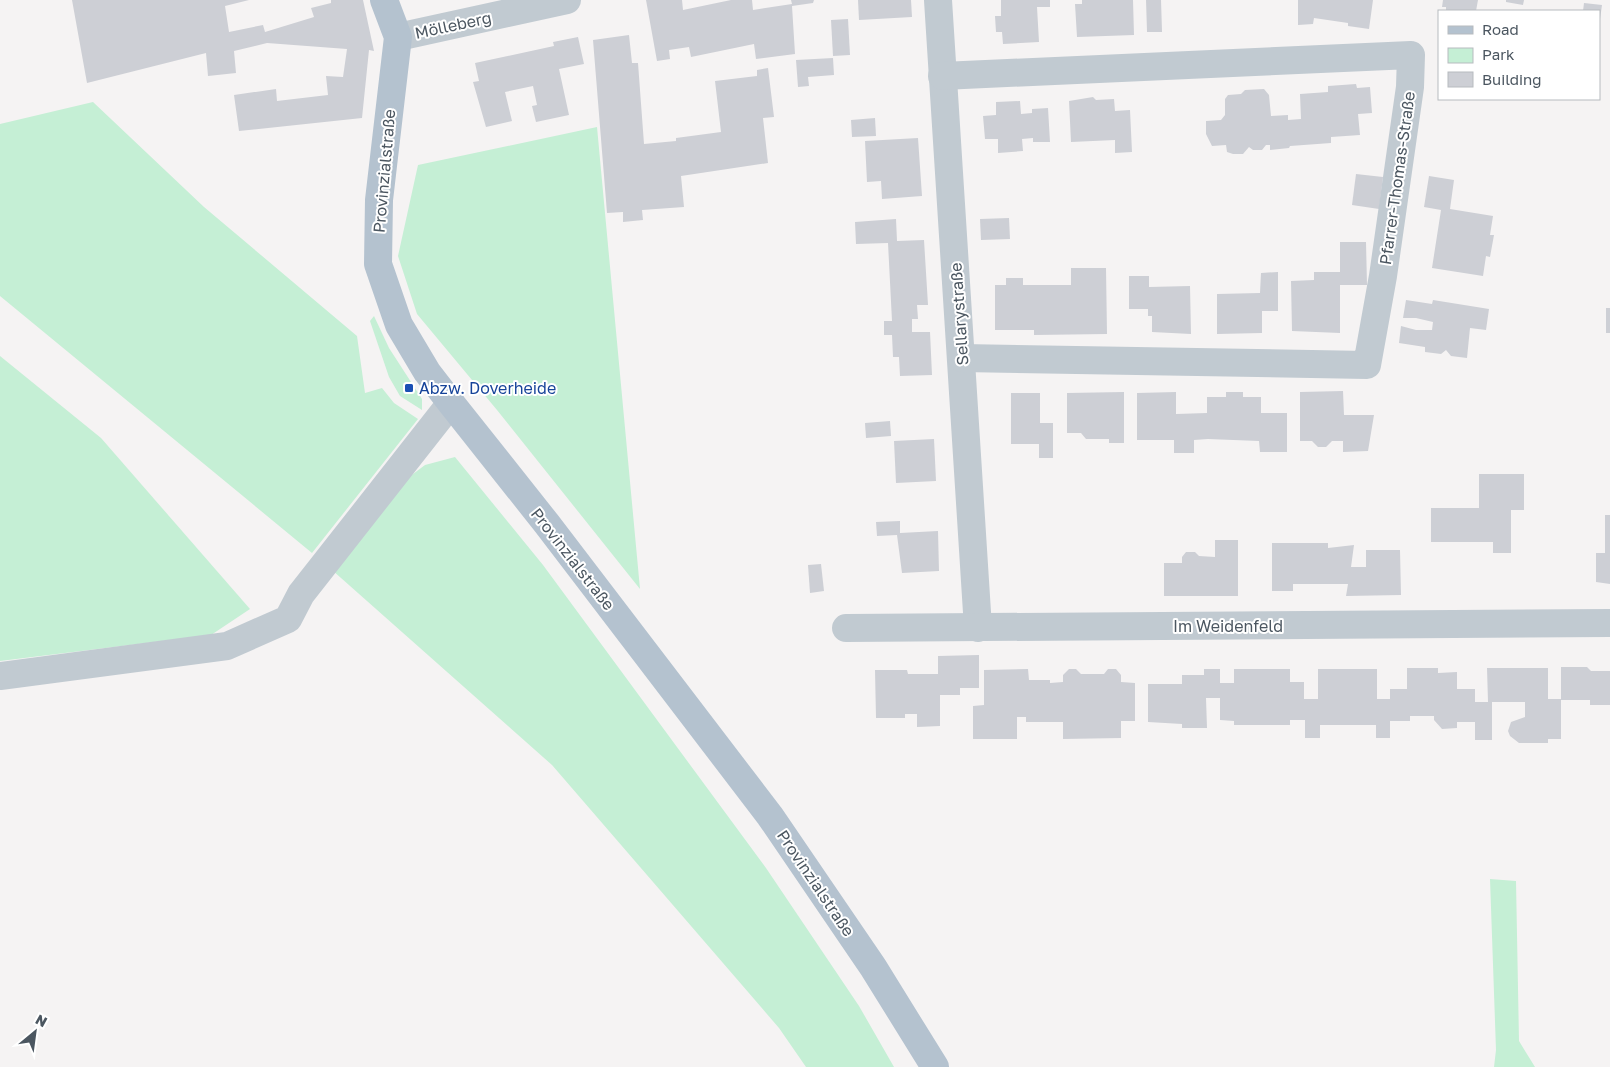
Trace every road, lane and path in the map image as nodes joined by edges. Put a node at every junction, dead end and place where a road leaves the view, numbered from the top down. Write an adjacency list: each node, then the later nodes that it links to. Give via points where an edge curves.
1 (384, 0): 4 (main road, Provinzialstraße)
2 (567, 0): 4 (street, Mölleberg)
3 (938, 0): 5 (street, Sellarystraße)
4 (398, 37): 7 (main road, Provinzialstraße, via 378,200 378,264 399,324 427,372)
5 (942, 76): 6 (street, Sellarystraße); 6 (street, Pfarrer-Thomas-Straße, via 1412,55 1410,87 1367,365)
6 (962, 358): 10 (street, Sellarystraße)
7 (451, 403): 11 (street, via 301,594 288,619 227,646); 12 (main road, Provinzialstraße, via 770,816 873,967)
8 (1610, 624): 10 (street, Im Weidenfeld)
9 (846, 628): 10 (street, Im Weidenfeld)
10 (978, 628)
11 (0, 676)
12 (935, 1067)

